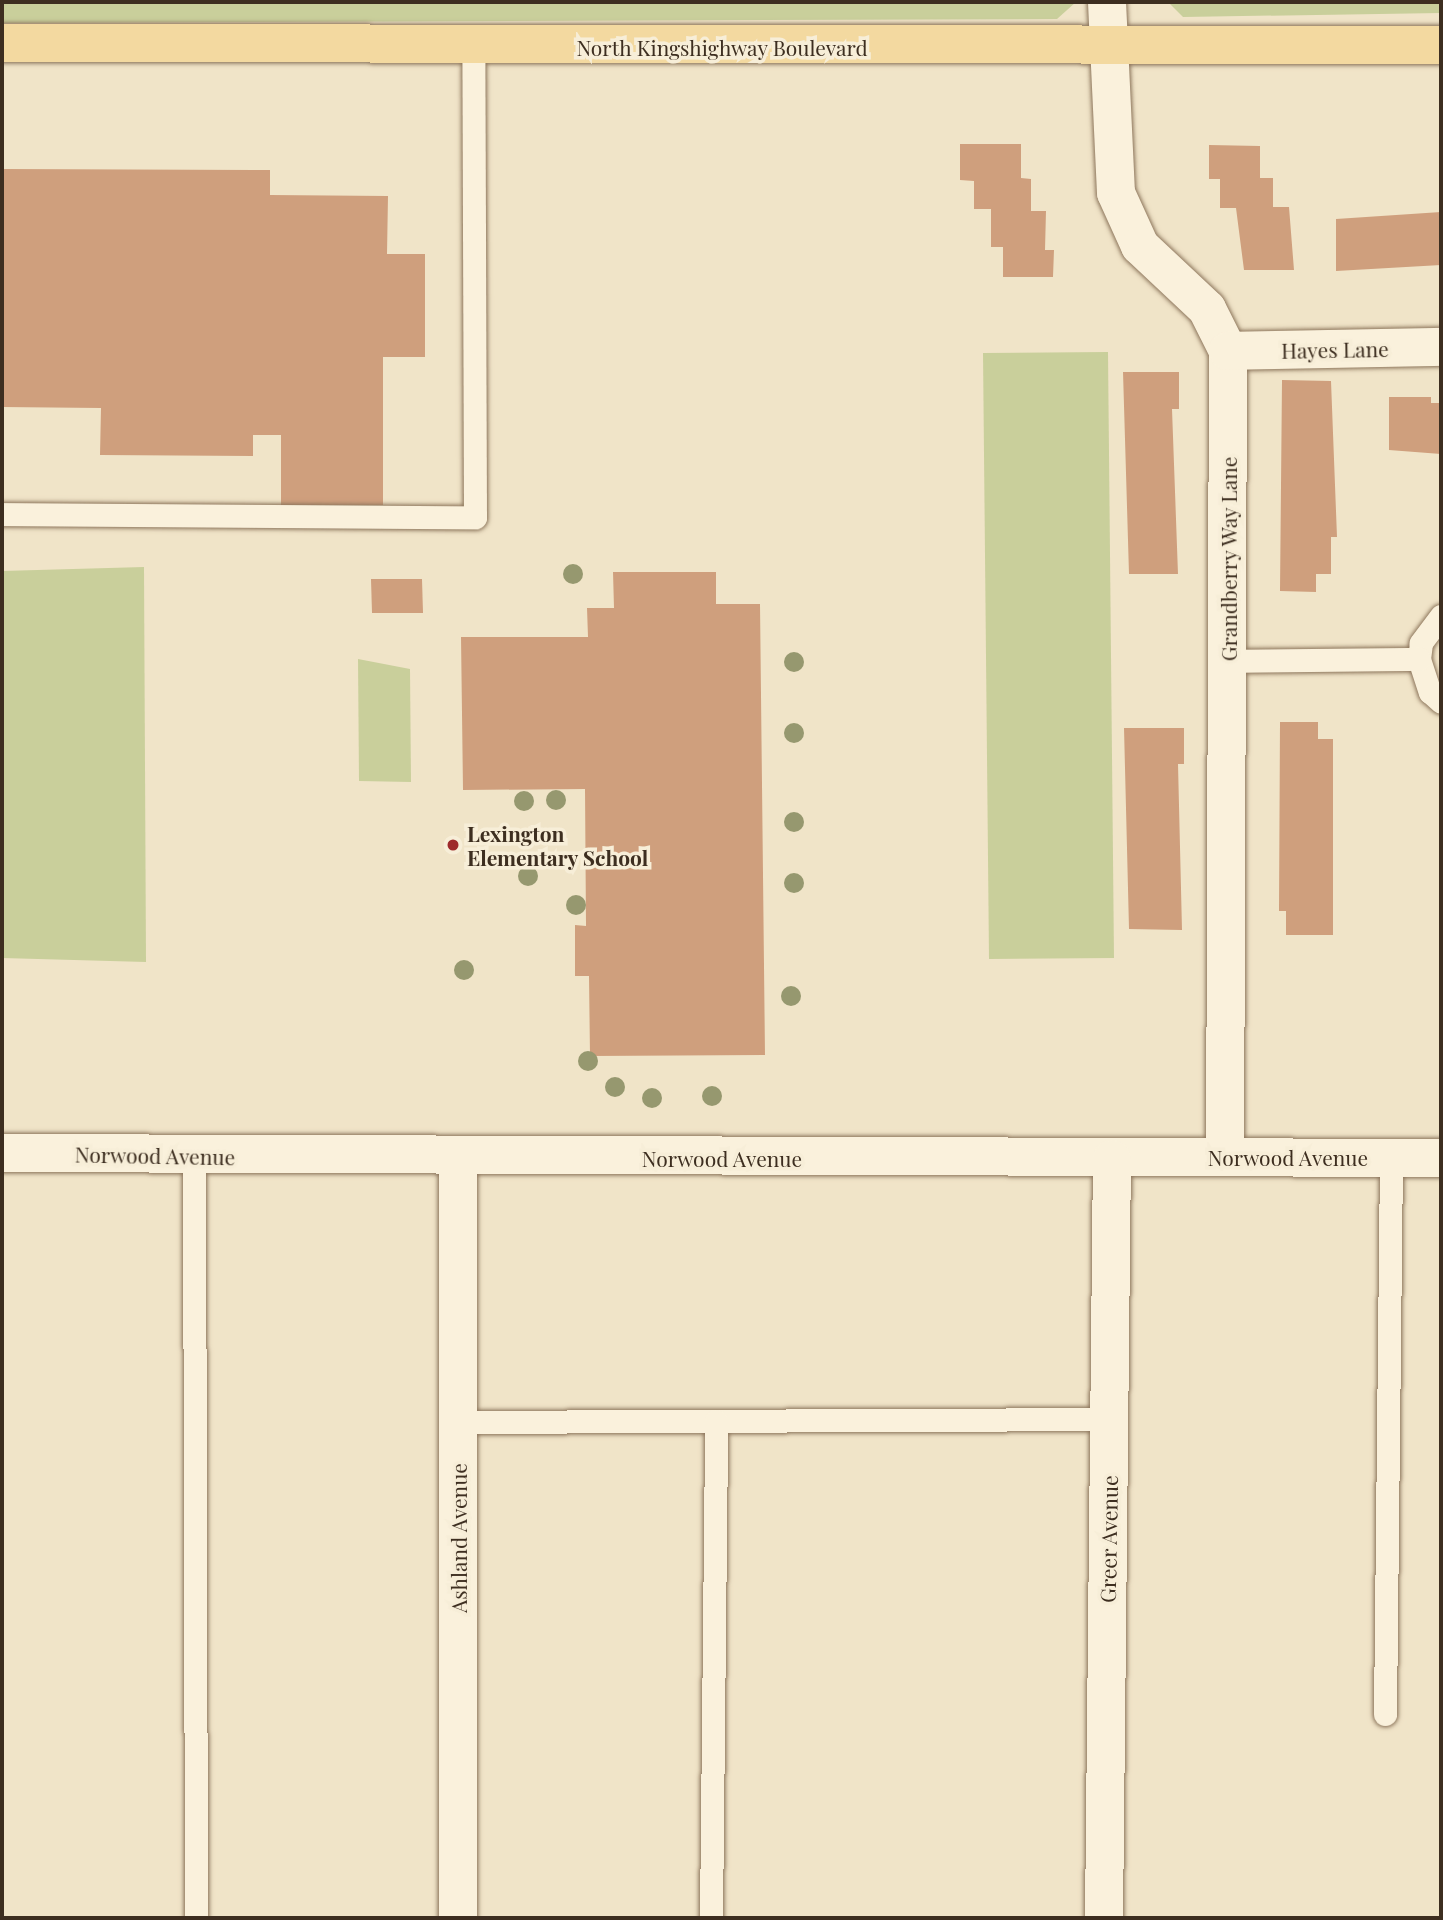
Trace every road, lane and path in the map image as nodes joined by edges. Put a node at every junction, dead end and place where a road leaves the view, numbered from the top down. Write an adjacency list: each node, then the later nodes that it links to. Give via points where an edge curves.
1 (1107, 2): 5 (street, Grandberry Way Lane)
2 (2, 43): 4 (main road, North Kingshighway Boulevard)
3 (1441, 45): 5 (main road, North Kingshighway Boulevard)
4 (473, 46): 5 (main road, North Kingshighway Boulevard); 8 (lane, via 475,517)
5 (1105, 48): 7 (street, Grandberry Way Lane, via 1116,193 1140,246 1207,309)
6 (1441, 347): 7 (street, Hayes Lane)
7 (1228, 351): 11 (street, Grandberry Way Lane)
8 (2, 513)
9 (1441, 616): 10 (lane, via 1422,643)
10 (1419, 659): 11 (lane); 12 (lane, via 1430,692)
11 (1227, 661): 15 (street, Grandberry Way Lane)
12 (1441, 702)
13 (2, 1153): 14 (street, Norwood Avenue)
14 (194, 1155): 16 (street, Norwood Avenue); 24 (lane)
15 (1225, 1156): 17 (street, Norwood Avenue); 19 (street, Norwood Avenue)
16 (458, 1157): 19 (street, Norwood Avenue); 22 (street, Ashland Avenue)
17 (1391, 1158): 18 (street, Norwood Avenue); 23 (lane)
18 (1441, 1158)
19 (1112, 1159): 20 (street, Greer Avenue)
20 (1109, 1419): 21 (lane); 27 (street, Greer Avenue)
21 (716, 1421): 22 (lane); 26 (lane)
22 (458, 1422): 25 (street, Ashland Avenue)
23 (1385, 1714)
24 (196, 1918)
25 (458, 1918)
26 (711, 1918)
27 (1104, 1918)

